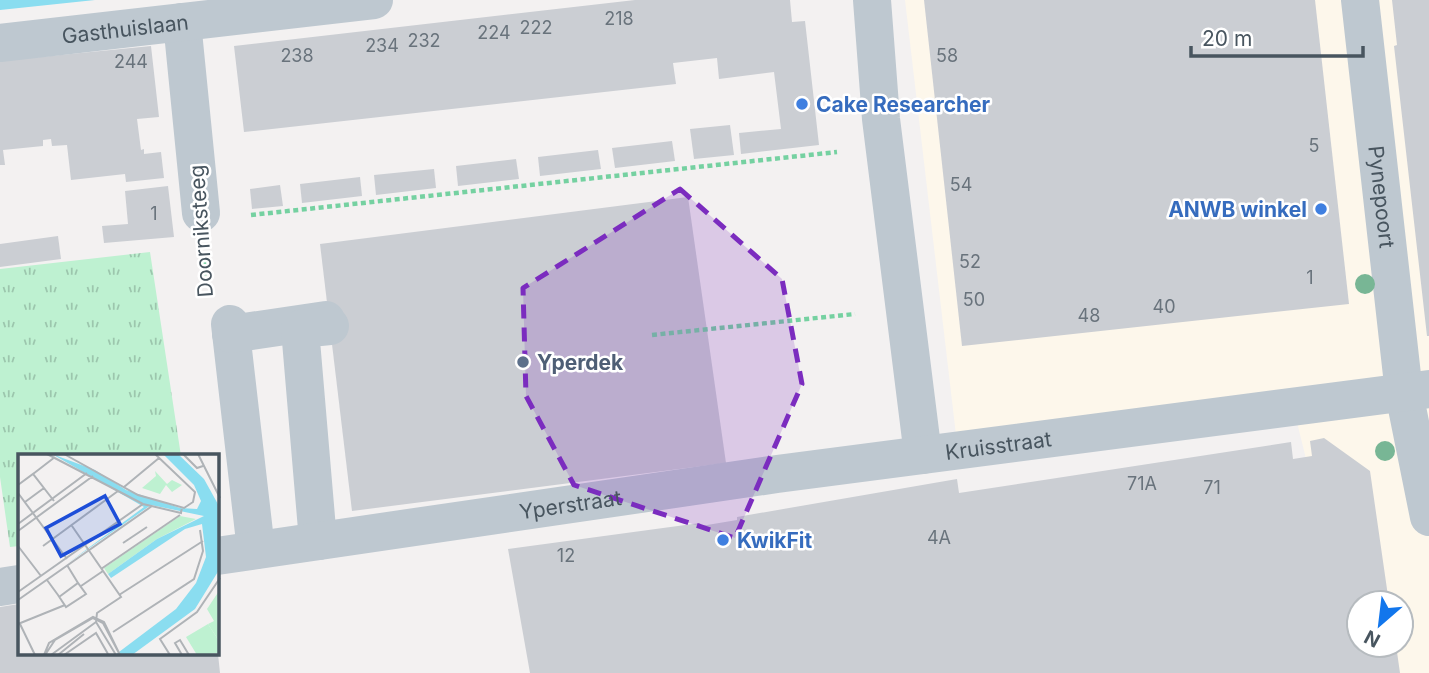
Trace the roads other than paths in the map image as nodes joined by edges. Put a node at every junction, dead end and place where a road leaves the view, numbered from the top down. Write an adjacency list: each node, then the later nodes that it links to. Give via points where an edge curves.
1 (374, 0): 4 (street, Gasthuislaan)
2 (872, 0): 8 (street, Kruisstraat)
3 (1360, 0): 7 (street, Pynepoort)
4 (182, 22): 5 (street, Gasthuislaan); 6 (street, Doorniksteeg)
5 (0, 43)
6 (201, 217)
7 (1416, 391): 8 (street, Kruisstraat); 9 (street)
8 (923, 456): 10 (street, Yperstraat)
9 (1429, 517)
10 (318, 541): 11 (street, Yperstraat); 11 (street, via 300,329 330,323 231,329)
11 (256, 550): 12 (street, Yperstraat)
12 (219, 556)
13 (18, 584): 14 (street)
14 (0, 587)

